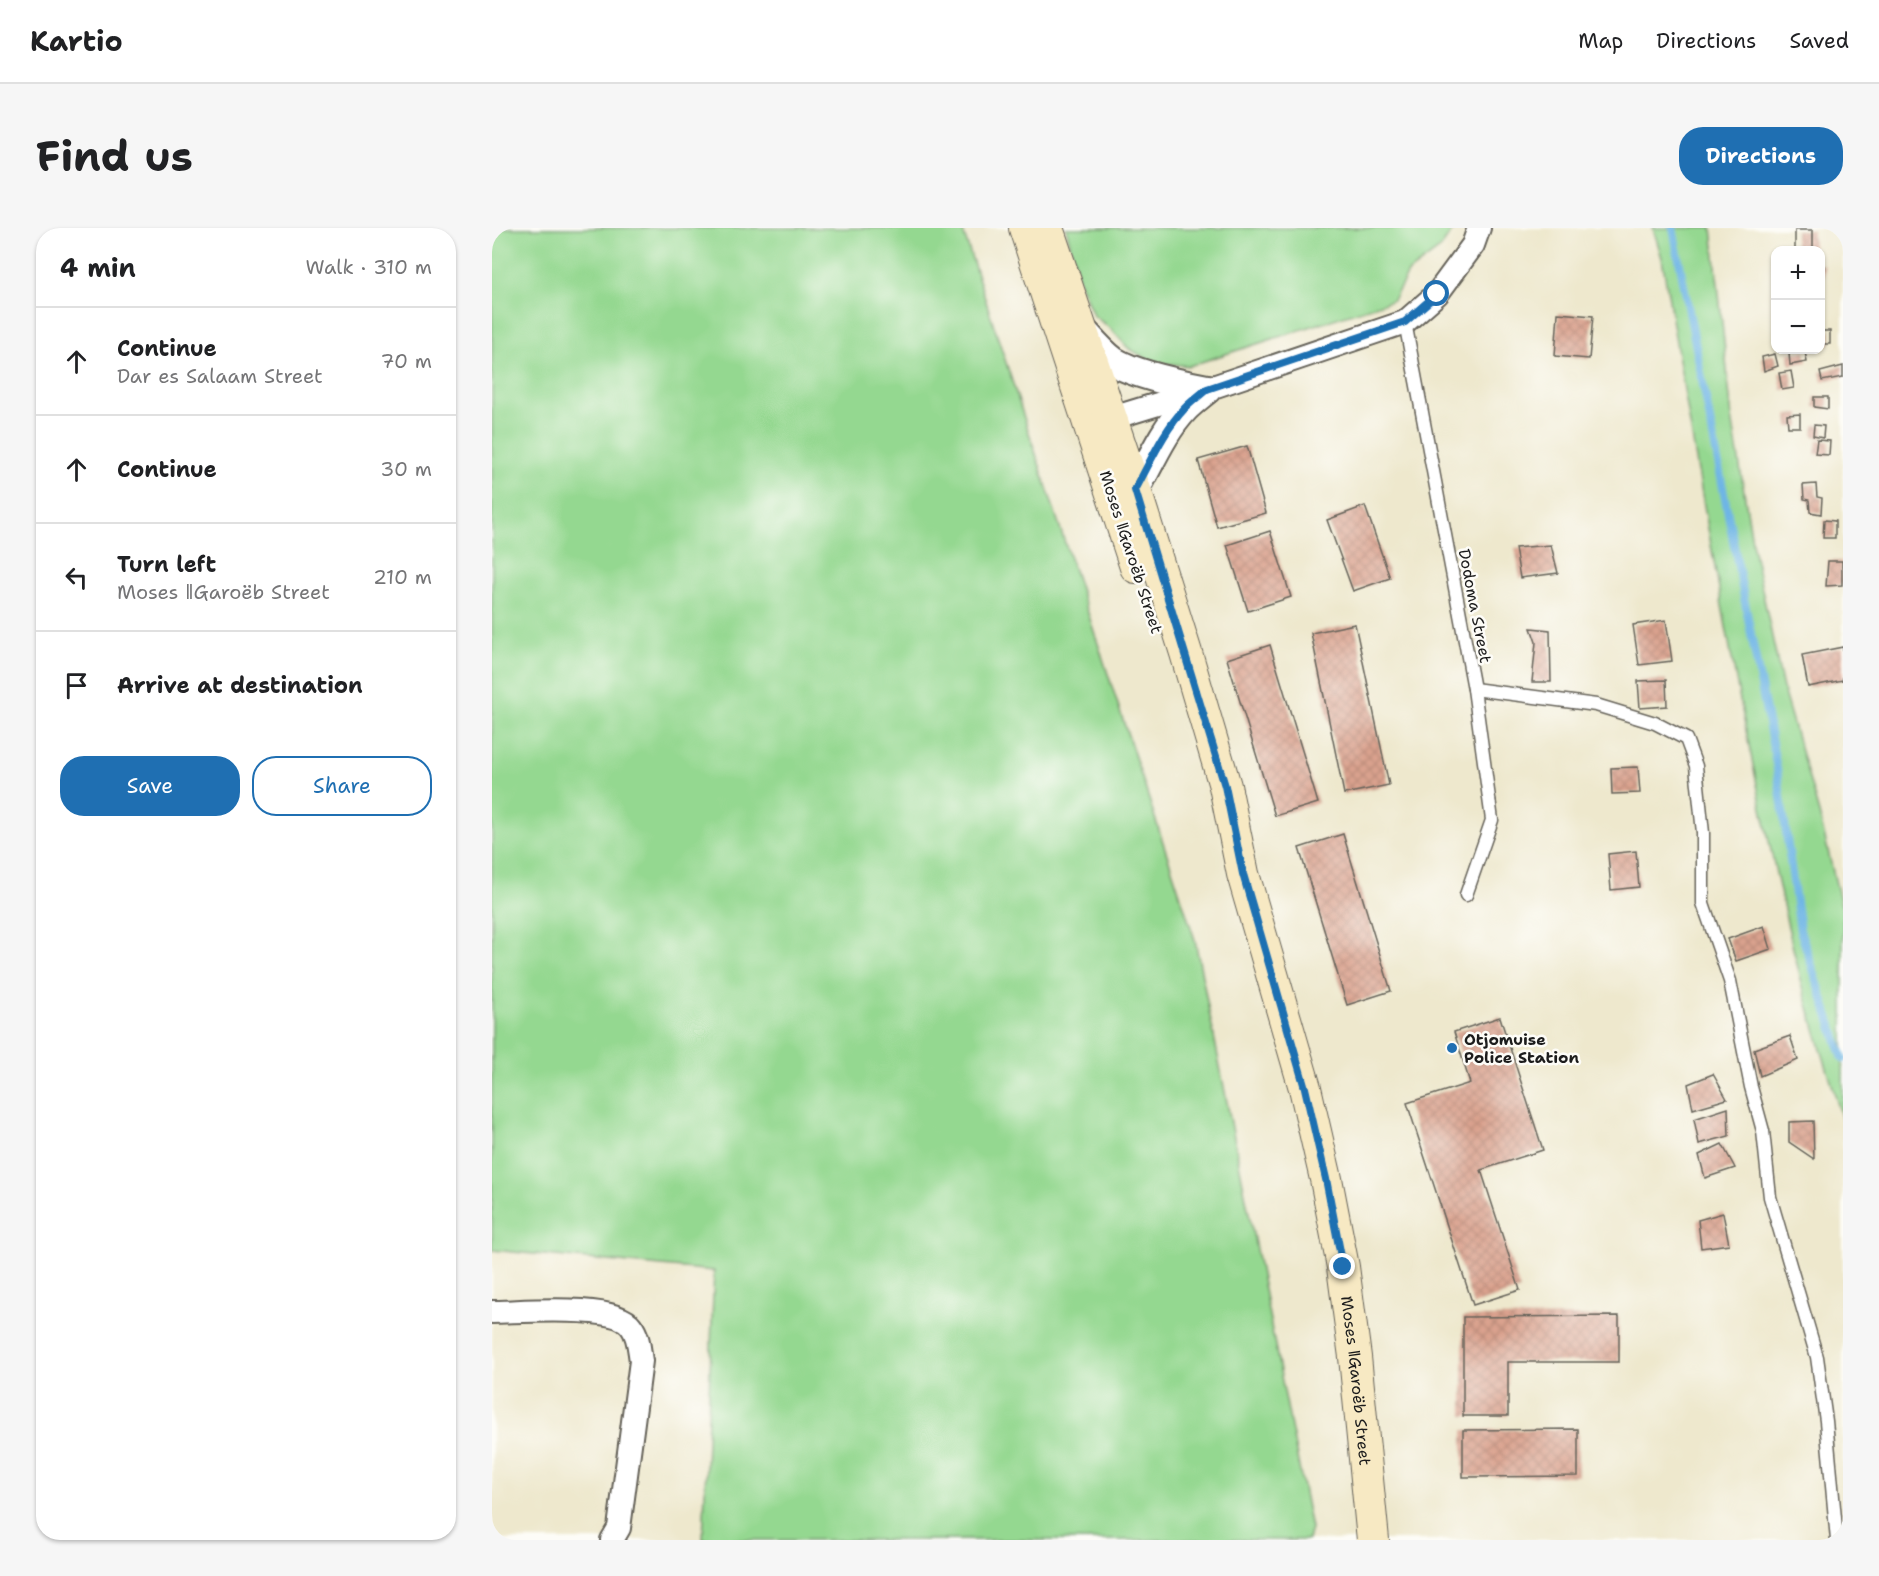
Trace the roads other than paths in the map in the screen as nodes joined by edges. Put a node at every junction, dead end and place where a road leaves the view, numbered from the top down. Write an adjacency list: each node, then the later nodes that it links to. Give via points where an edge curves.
1 (1025, 228): 7 (main road, Moses ǁGaroëb Street)
2 (1047, 228): 5 (main road, Moses ǁGaroëb Street)
3 (1479, 228): 4 (street, via 1473,244 1437,294)
4 (1405, 322): 6 (street); 9 (lane, Dodoma Street)
5 (1083, 331): 6 (street, via 1112,360 1126,367); 7 (main road, Moses ǁGaroëb Street)
6 (1207, 389): 7 (street); 8 (street, via 1176,419)
7 (1100, 422): 8 (main road, Moses ǁGaroëb Street); 10 (main road, Moses ǁGaroëb Street, via 1210,791)
8 (1135, 490): 10 (main road, Moses ǁGaroëb Street, via 1225,786)
9 (1474, 689): 11 (lane, Dodoma Street, via 1492,820); 15 (lane, via 1596,705 1655,723 1686,739 1696,766 1703,833 1703,903 1730,981 1763,1131 1770,1197 1817,1357)
10 (1243, 874): 13 (main road, Moses ǁGaroëb Street, via 1288,1025 1326,1179 1343,1267)
11 (1466, 895)
12 (492, 1312): 14 (street, via 590,1311 616,1316 631,1324 639,1340 640,1361 619,1528)
13 (1374, 1537)
14 (612, 1540)
15 (1837, 1540)

